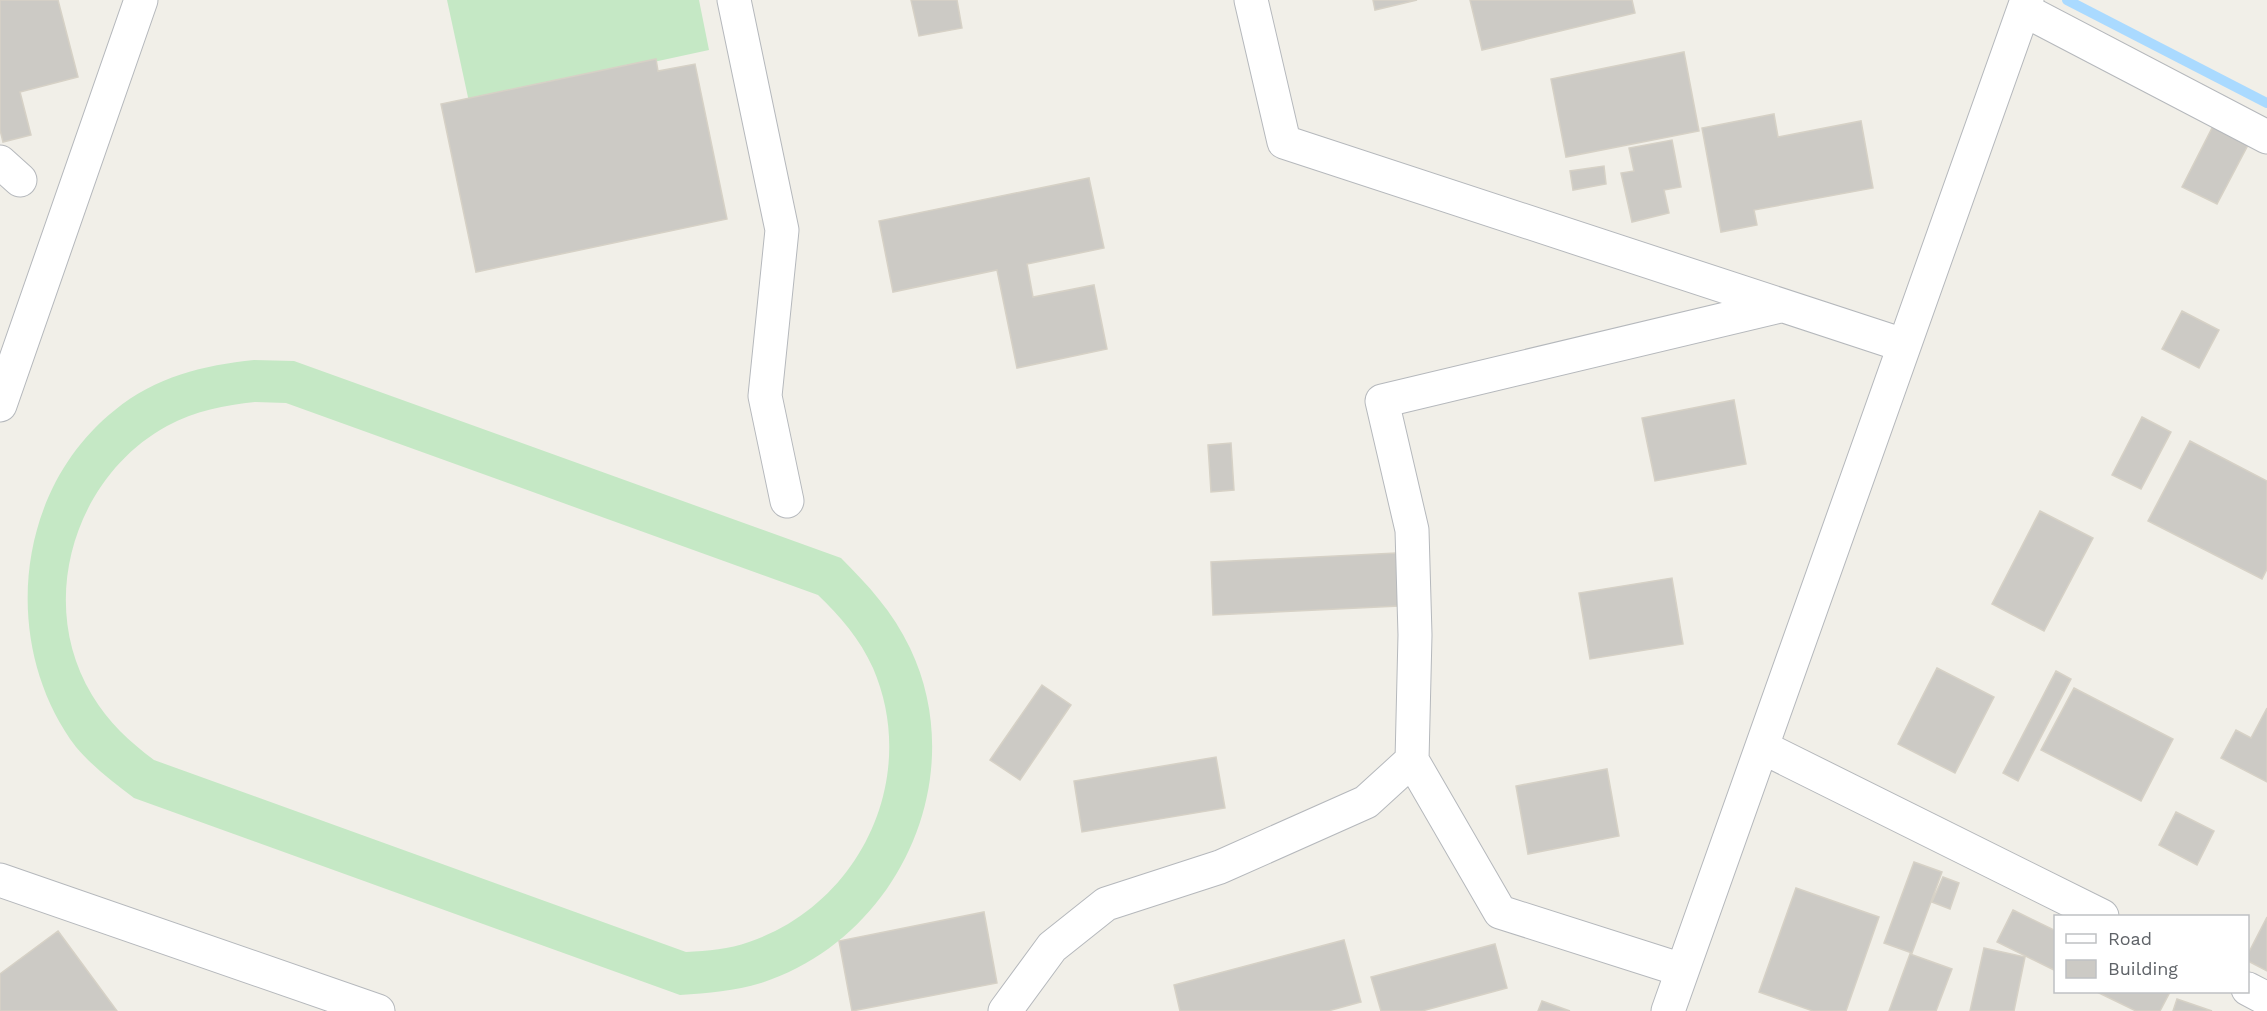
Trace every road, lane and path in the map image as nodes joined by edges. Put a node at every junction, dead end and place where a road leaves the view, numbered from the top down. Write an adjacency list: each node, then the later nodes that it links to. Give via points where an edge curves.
1 (141, 0): 8 (street)
2 (734, 0): 9 (street, via 782,230 765,396)
3 (1251, 0): 6 (street, via 1284,142)
4 (2025, 5): 5 (street); 7 (street)
5 (2267, 137)
6 (1780, 306): 7 (street); 11 (street, via 1382,401 1412,530)
7 (1903, 345): 10 (street)
8 (0, 405)
9 (787, 501)
10 (1761, 747): 13 (street); 14 (street)
11 (1412, 760): 14 (street, via 1500,912); 18 (street, via 1366,802 1220,867 1106,904 1052,947)
12 (0, 880): 17 (street)
13 (2100, 915)
14 (1682, 970): 19 (street)
15 (2249, 990): 16 (street)
16 (2267, 999)
17 (378, 1011)
18 (1005, 1011)
19 (1668, 1011)

